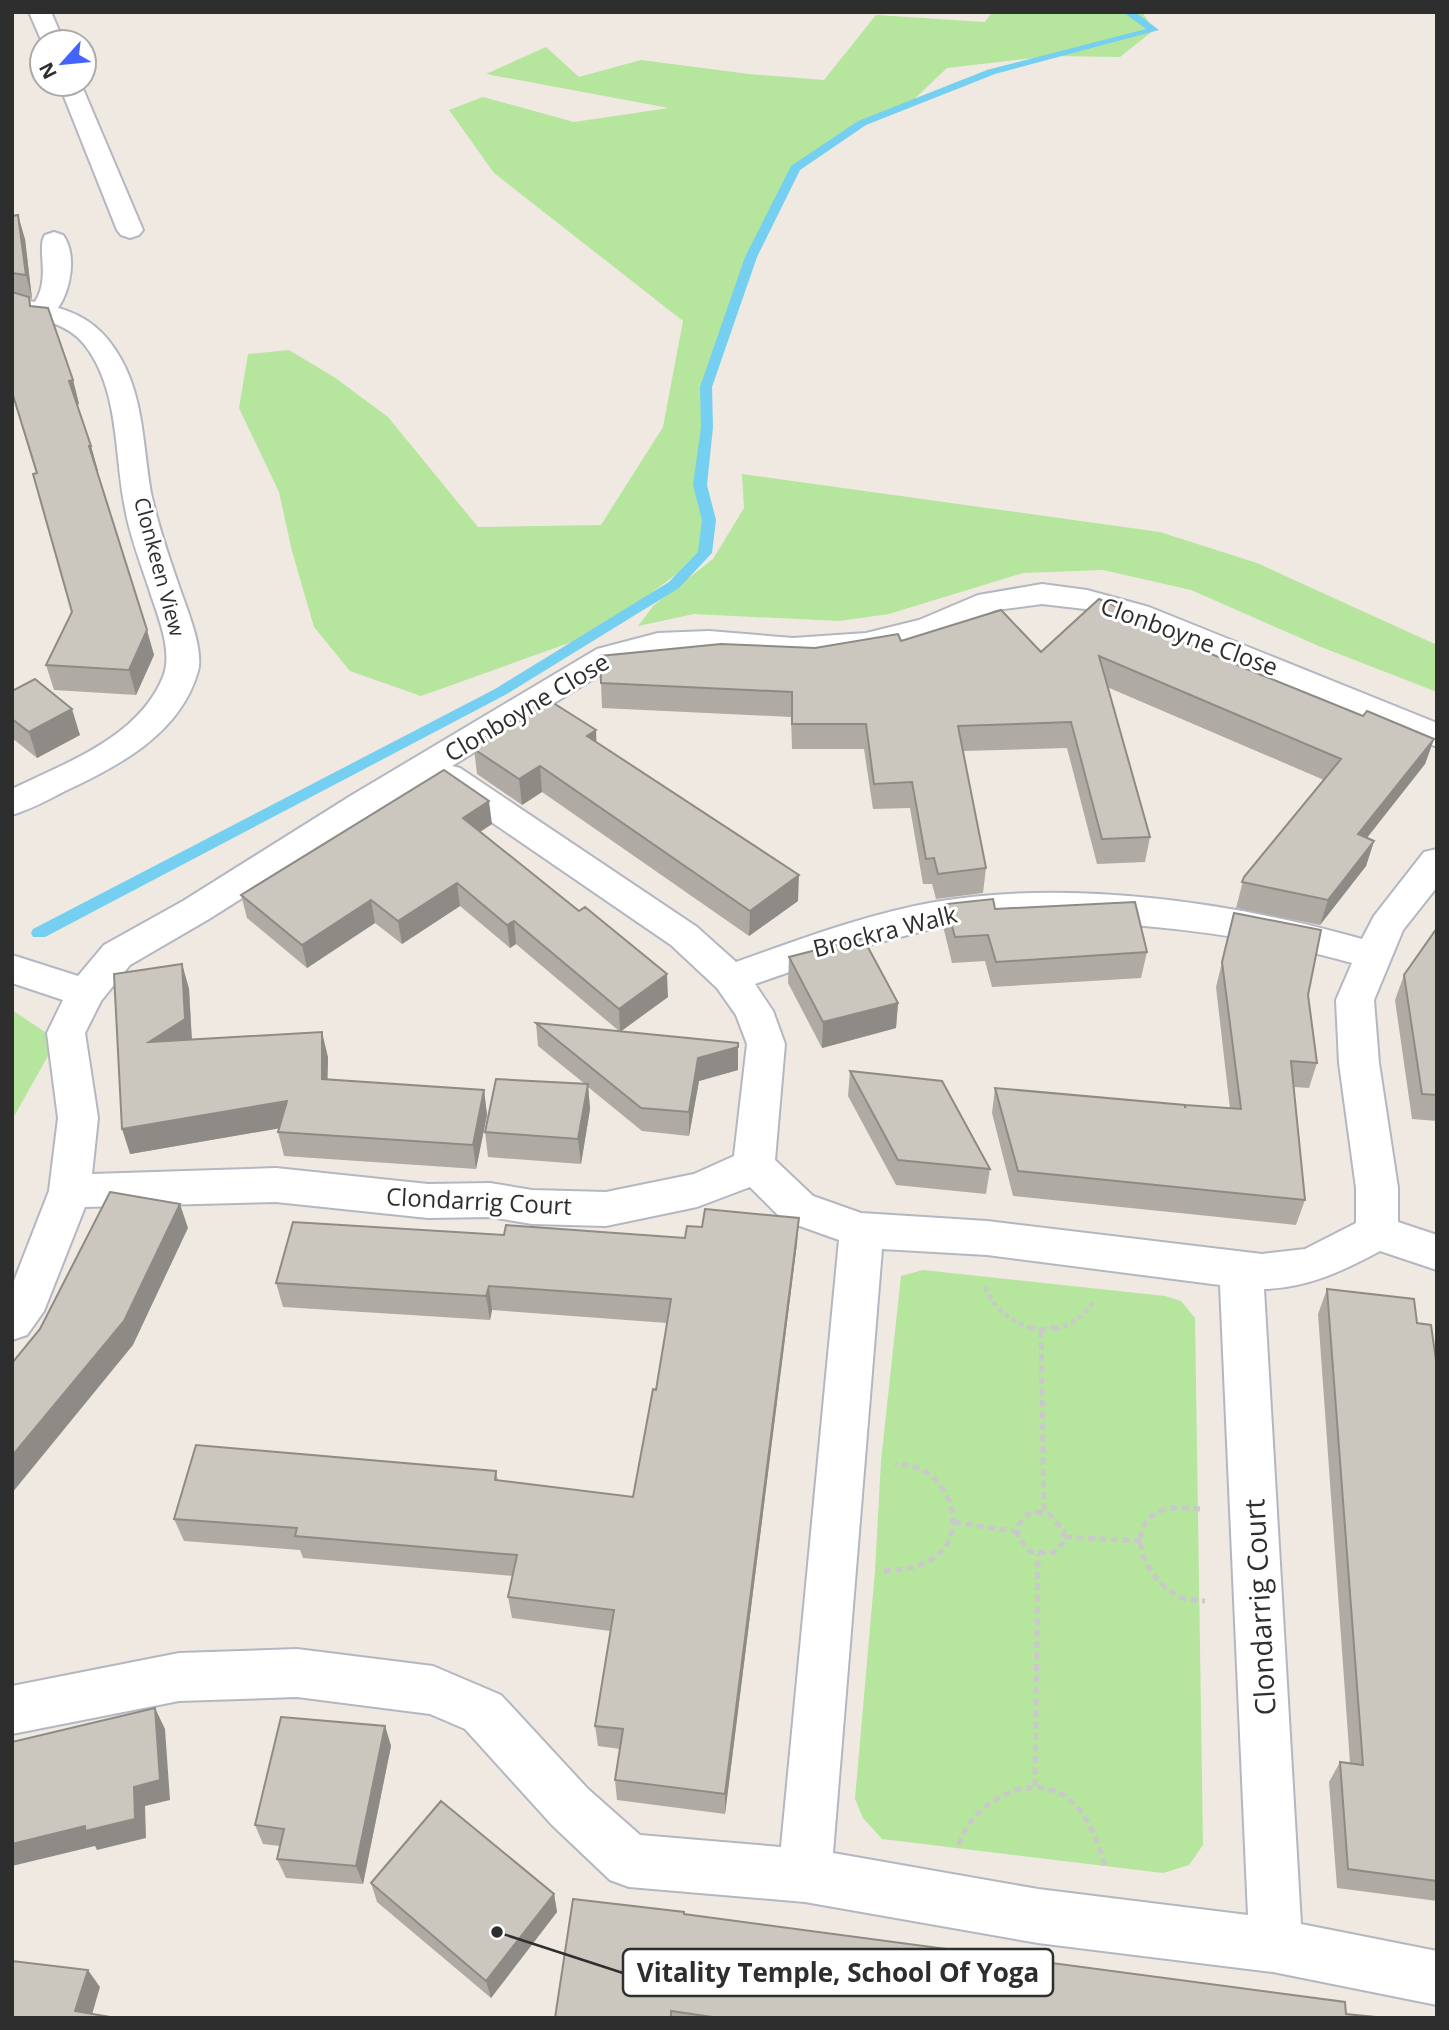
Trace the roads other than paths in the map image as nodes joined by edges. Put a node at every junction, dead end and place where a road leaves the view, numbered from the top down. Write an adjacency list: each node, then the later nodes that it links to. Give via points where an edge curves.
1 (76, 98): 2 (street)
2 (130, 230)
3 (54, 240): 4 (street, via 58,282 53,298)
4 (27, 309): 7 (street, Clonkeen View, via 60,315 92,336 123,393 141,512 184,663 160,715 129,743)
5 (1437, 736): 6 (street, Clonboyne Close, via 1138,614 1042,594 989,602 930,626 866,643 793,648 709,641 658,643 608,656)
6 (433, 764): 11 (street, via 684,936); 12 (street, Clonboyne Close, via 117,955)
7 (12, 803)
8 (1437, 861): 9 (street, via 1387,925)
9 (1375, 956): 11 (street, Brockra Walk, via 1297,934 1203,918 1103,908 1010,907 935,915 853,935); 16 (street, via 1355,1000 1377,1188)
10 (12, 969): 12 (street)
11 (730, 978): 13 (street, via 754,1011 766,1044)
12 (86, 993): 14 (street, Clonboyne Close, via 66,1033 78,1118)
13 (754, 1166): 14 (street, Clondarrig Court, via 697,1190 606,1209 531,1207 490,1200 428,1201 276,1185); 15 (street, via 798,1208)
14 (70, 1191): 19 (street, Clonboyne Close, via 29,1298)
15 (860, 1230): 18 (street, via 987,1238); 21 (street)
16 (1377, 1232): 17 (street); 18 (street, via 1310,1268 1272,1274)
17 (1437, 1253)
18 (1241, 1270): 22 (street, Clondarrig Court)
19 (12, 1322)
20 (12, 1710): 21 (street, via 179,1677 296,1673 433,1690 483,1712 570,1807 629,1861)
21 (805, 1875): 22 (street, via 1038,1916)
22 (1273, 1945): 23 (street)
23 (1437, 1978)

